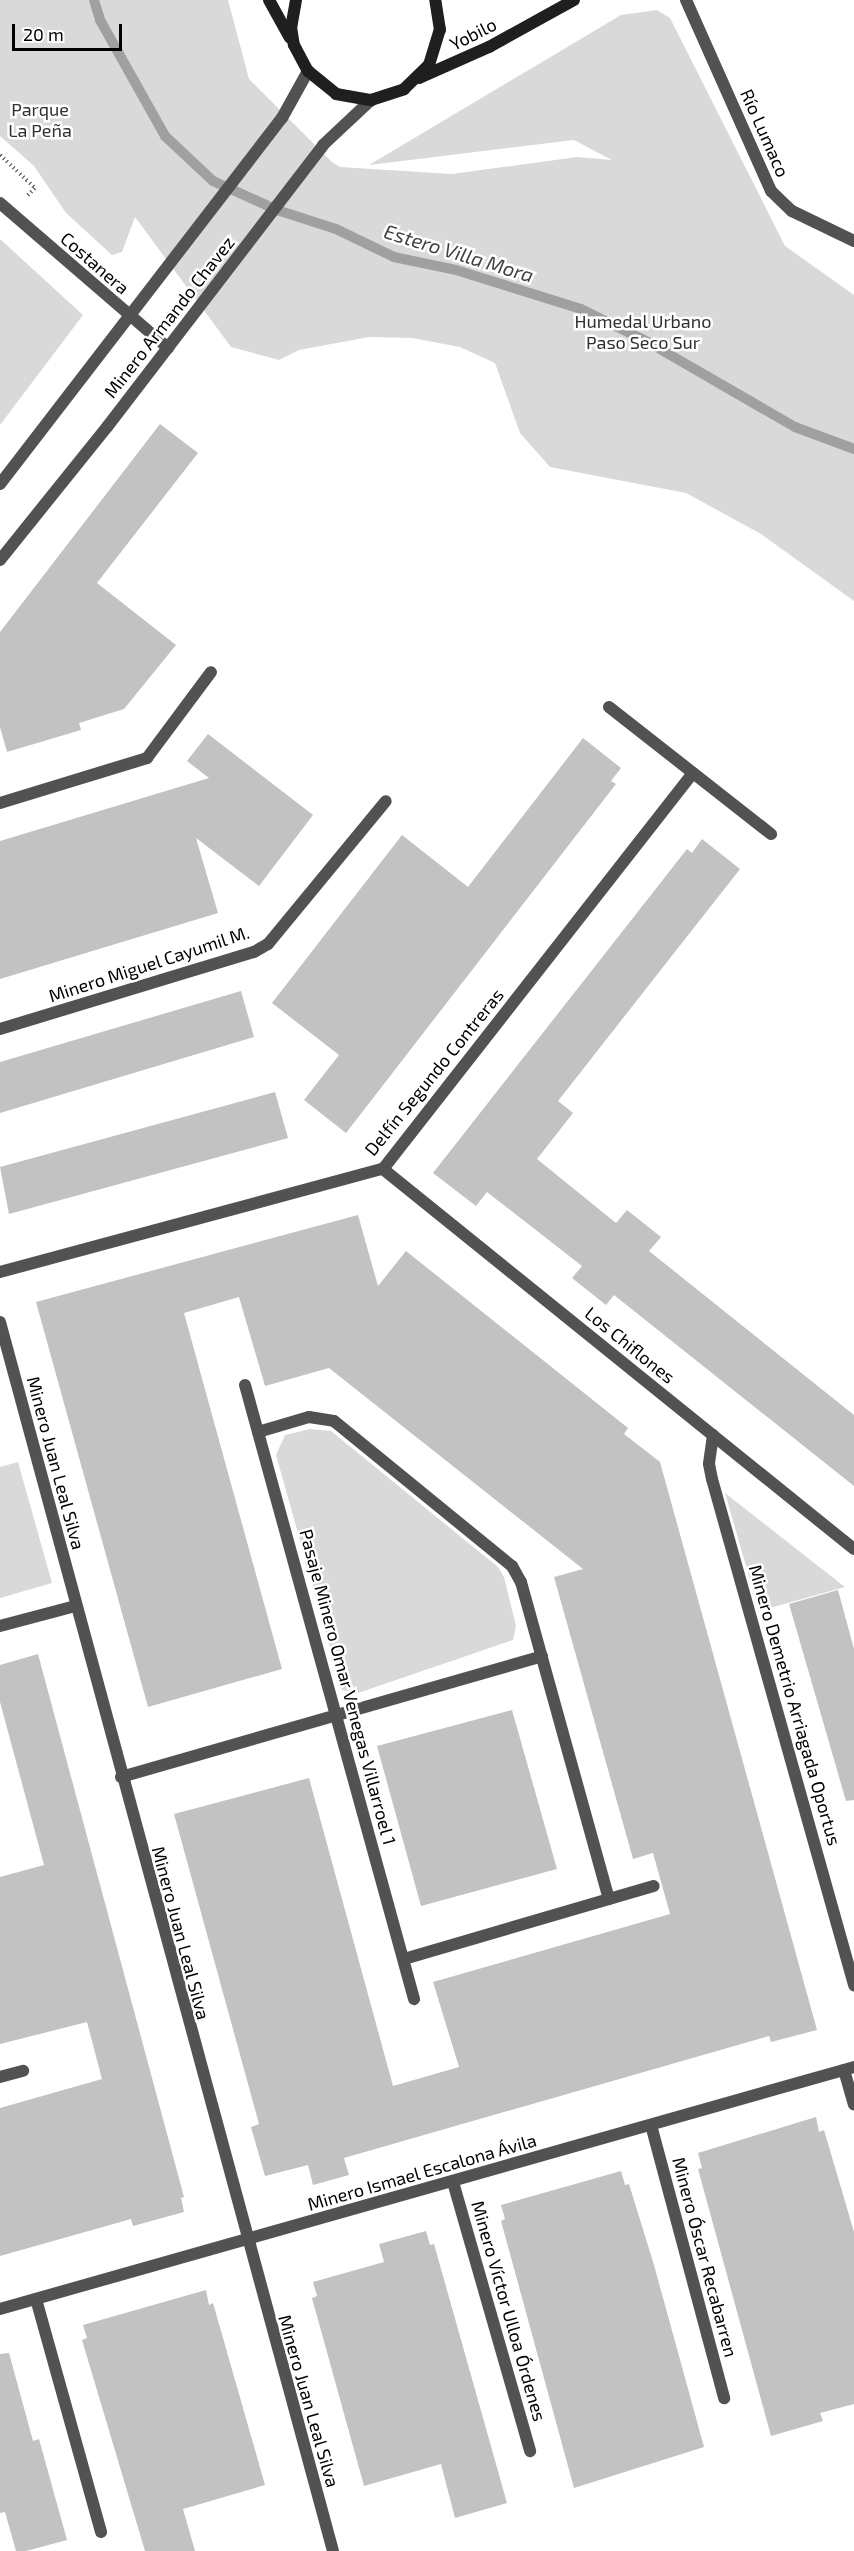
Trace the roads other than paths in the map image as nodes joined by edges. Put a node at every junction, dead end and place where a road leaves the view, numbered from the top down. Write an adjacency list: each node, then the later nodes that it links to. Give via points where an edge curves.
1 (269, 0): 6 (main road, Yobilo)
2 (296, 0): 6 (main road, Yobilo, via 291,27)
3 (435, 0): 8 (main road, Yobilo, via 440,30 436,48)
4 (574, 0): 8 (main road, Yobilo, via 489,47)
5 (686, 0): 11 (street, Río Lumaco, via 771,191 792,211)
6 (294, 45): 7 (main road, Yobilo)
7 (308, 71): 9 (main road, Yobilo, via 336,93); 12 (street, Minero Armando Chavez, via 282,118)
8 (418, 79): 9 (main road, Yobilo, via 388,97)
9 (371, 99): 13 (street, Minero Armando Chavez, via 323,145)
10 (0, 203): 12 (street, Costanera)
11 (854, 241)
12 (128, 316): 13 (street, Costanera); 14 (street, Minero Armando Chavez)
13 (168, 348): 15 (street, Minero Armando Chavez)
14 (0, 484)
15 (0, 560)
16 (211, 672): 20 (street, via 147,758)
17 (609, 707): 18 (street)
18 (693, 773): 21 (street); 23 (street, Delfín Segundo Contreras)
19 (386, 801): 22 (street, Minero Miguel Cayumil M., via 268,944 254,952)
20 (0, 803)
21 (771, 834)
22 (0, 1029)
23 (383, 1169): 24 (street, Delfín Segundo Contreras); 28 (street, Los Chiflones)
24 (0, 1272)
25 (0, 1322): 30 (street, Minero Juan Leal Silva)
26 (245, 1385): 27 (street, Pasaje Minero Omar Venegas Villarroel 1)
27 (258, 1432): 32 (street, via 322,1417 352,1436 512,1566); 33 (street, Pasaje Minero Omar Venegas Villarroel 1)
28 (713, 1435): 29 (street, Los Chiflones); 38 (street, Minero Demetrio Arriagada Oportus, via 709,1464 712,1479)
29 (854, 1549)
30 (75, 1606): 31 (street); 34 (street, Minero Juan Leal Silva)
31 (0, 1626)
32 (542, 1656): 33 (street); 36 (street)
33 (337, 1714): 34 (street); 37 (street, Pasaje Minero Omar Venegas Villarroel 1)
34 (121, 1777): 46 (street, Minero Juan Leal Silva)
35 (654, 1886): 36 (street)
36 (609, 1899): 37 (street)
37 (404, 1959): 39 (street, Pasaje Minero Omar Venegas Villarroel 1)
38 (854, 1985)
39 (414, 1999)
40 (849, 2069): 43 (street); 44 (street, Minero Ismael Escalona Ávila)
41 (23, 2071): 42 (street)
42 (0, 2077)
43 (854, 2105)
44 (651, 2125): 45 (street, Minero Ismael Escalona Ávila); 49 (street, Minero Óscar Recabarren)
45 (453, 2182): 46 (street, Minero Ismael Escalona Ávila); 50 (street, Minero Víctor Ulloa Órdenes)
46 (246, 2241): 47 (street, Minero Ismael Escalona Ávila); 52 (street, Minero Juan Leal Silva)
47 (36, 2299): 48 (street, Minero Ismael Escalona Ávila); 51 (street)
48 (0, 2309)
49 (724, 2398)
50 (530, 2451)
51 (101, 2532)
52 (333, 2551)

